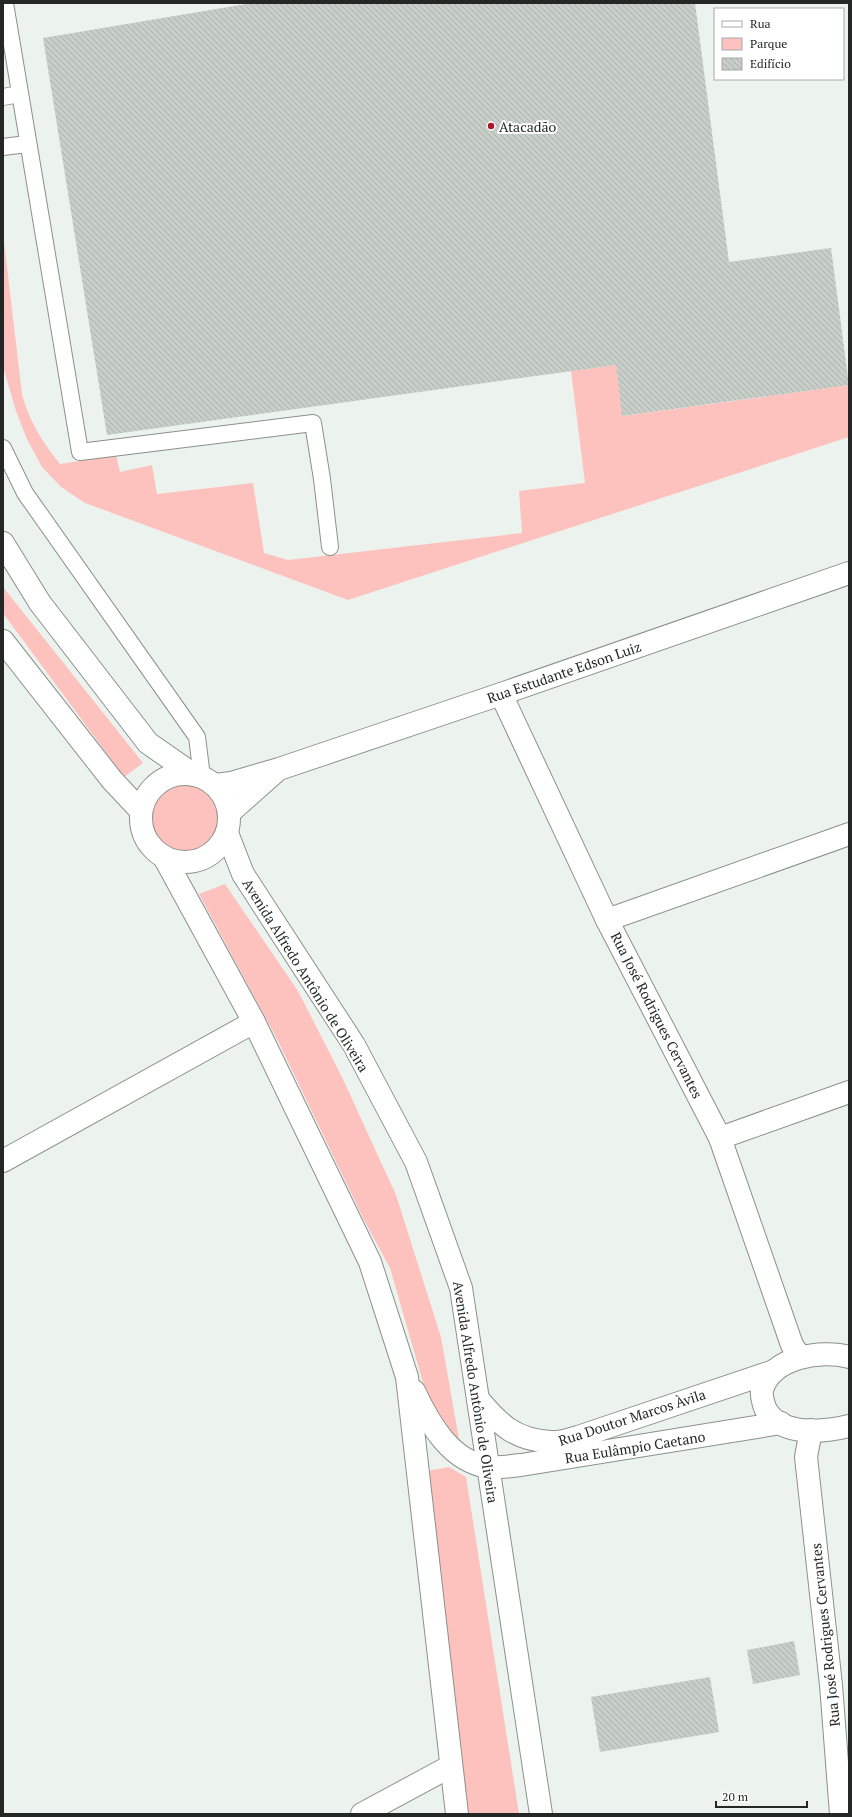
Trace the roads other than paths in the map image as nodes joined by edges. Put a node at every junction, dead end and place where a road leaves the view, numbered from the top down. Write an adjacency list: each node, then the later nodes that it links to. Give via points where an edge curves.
1 (5, 3): 2 (lane)
2 (20, 94): 3 (lane); 4 (lane)
3 (3, 97)
4 (28, 144): 5 (lane); 8 (lane, via 80,452 312,423)
5 (3, 148)
6 (3, 448): 13 (lane, via 25,493 197,737)
7 (3, 543): 13 (street, via 40,603 148,743)
8 (330, 547)
9 (849, 573): 11 (street, Rua Estudante Edson Luiz)
10 (3, 641): 14 (street, via 112,780)
11 (501, 694): 12 (street, Rua Estudante Edson Luiz); 18 (street, Rua José Rodrigues Cervantes)
12 (279, 769): 13 (street, Rua Estudante Edson Luiz, via 231,783); 15 (street, Rua Estudante Edson Luiz)
13 (203, 779): 14 (street, via 170,776 151,790 144,800); 15 (street, via 224,798)
14 (141, 811): 17 (street, via 143,833 148,843)
15 (228, 823): 17 (street, via 219,846 208,856 194,862 179,862); 26 (street, Avenida Alfredo Antônio de Oliveira, via 243,874 354,1045 416,1162 461,1288)
16 (849, 834): 18 (street)
17 (164, 857): 19 (street)
18 (607, 920): 21 (street, Rua José Rodrigues Cervantes)
19 (254, 1022): 22 (street); 25 (street, via 370,1262)
20 (849, 1092): 21 (street)
21 (720, 1138): 24 (street, Rua José Rodrigues Cervantes)
22 (3, 1161)
23 (848, 1357): 24 (street, Rua Doutor Marcos Àvila, via 821,1354)
24 (789, 1359): 26 (street, Rua Doutor Marcos Àvila, via 578,1437 552,1443 520,1437 496,1421); 28 (street, via 762,1390 762,1400 767,1411)
25 (407, 1377): 29 (street, via 425,1414 441,1437 462,1458); 31 (street)
26 (478, 1398): 29 (street, Avenida Alfredo Antônio de Oliveira)
27 (849, 1426): 28 (street, Rua Eulâmpio Caetano)
28 (796, 1428): 29 (street, Rua Eulâmpio Caetano); 30 (street, Rua José Rodrigues Cervantes, via 806,1457)
29 (490, 1467): 34 (street, Avenida Alfredo Antônio de Oliveira)
30 (840, 1687): 35 (street, Rua José Rodrigues Cervantes)
31 (451, 1766): 32 (street); 33 (street)
32 (362, 1814)
33 (457, 1814)
34 (541, 1814)
35 (841, 1814)

